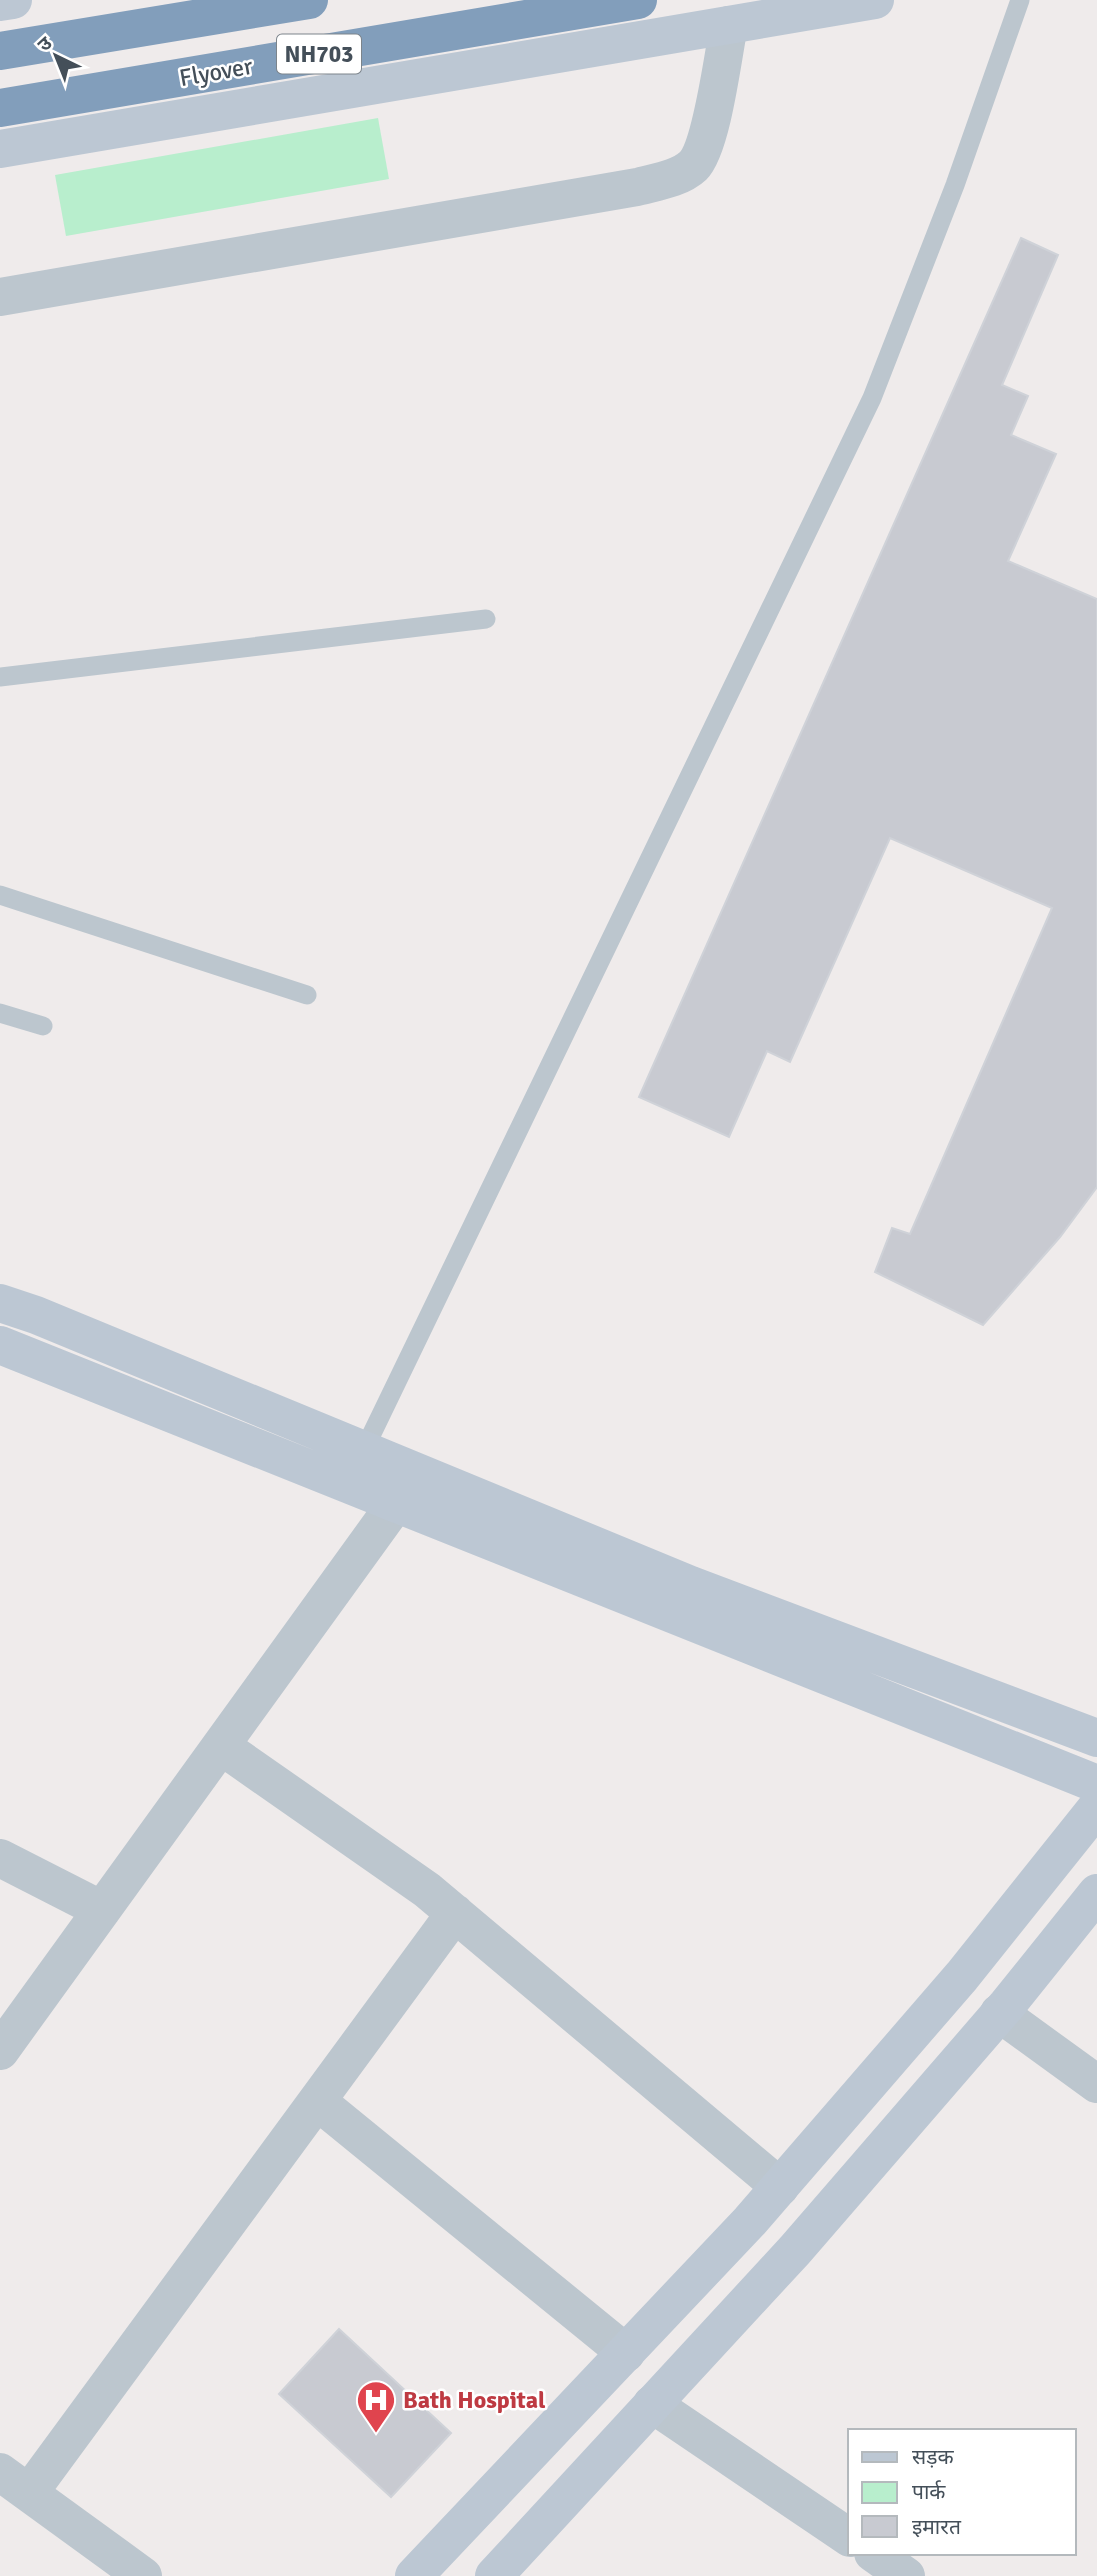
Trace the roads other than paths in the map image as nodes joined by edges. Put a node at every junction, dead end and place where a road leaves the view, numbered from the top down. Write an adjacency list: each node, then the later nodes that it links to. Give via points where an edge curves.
1 (13, 0): 6 (street)
2 (309, 0): 8 (highway, NH703)
3 (638, 0): 9 (highway, Flyover / NH703)
4 (875, 0): 7 (street)
5 (1020, 0): 20 (lane, via 872,398)
6 (0, 2)
7 (729, 25): 10 (street); 11 (street, via 705,146 693,165 675,177)
8 (0, 51)
9 (0, 108)
10 (0, 149)
11 (0, 297)
12 (486, 619): 13 (lane)
13 (0, 677)
14 (0, 895): 15 (lane)
15 (307, 995)
16 (0, 1013): 17 (lane)
17 (43, 1026)
18 (0, 1303): 20 (street)
19 (0, 1345): 22 (street)
20 (364, 1450): 21 (street)
21 (418, 1472): 22 (street); 23 (street, via 691,1584)
22 (395, 1503): 24 (street); 25 (street)
23 (1097, 1738)
24 (221, 1746): 29 (street); 30 (street)
25 (1097, 1784)
26 (1097, 1807): 35 (street, via 962,1976)
27 (0, 1858): 29 (street)
28 (1090, 1909): 31 (street)
29 (102, 1910): 32 (street)
30 (455, 1913): 34 (street); 35 (street)
31 (999, 2013): 33 (street); 37 (street, via 795,2250)
32 (0, 2051)
33 (1097, 2084)
34 (317, 2101): 36 (street); 38 (street)
35 (780, 2187): 36 (street)
36 (626, 2353): 42 (street)
37 (652, 2404): 39 (street); 43 (street)
38 (14, 2483): 41 (street)
39 (848, 2537)
40 (876, 2555): 44 (street)
41 (143, 2576)
42 (414, 2576)
43 (494, 2576)
44 (906, 2576)

